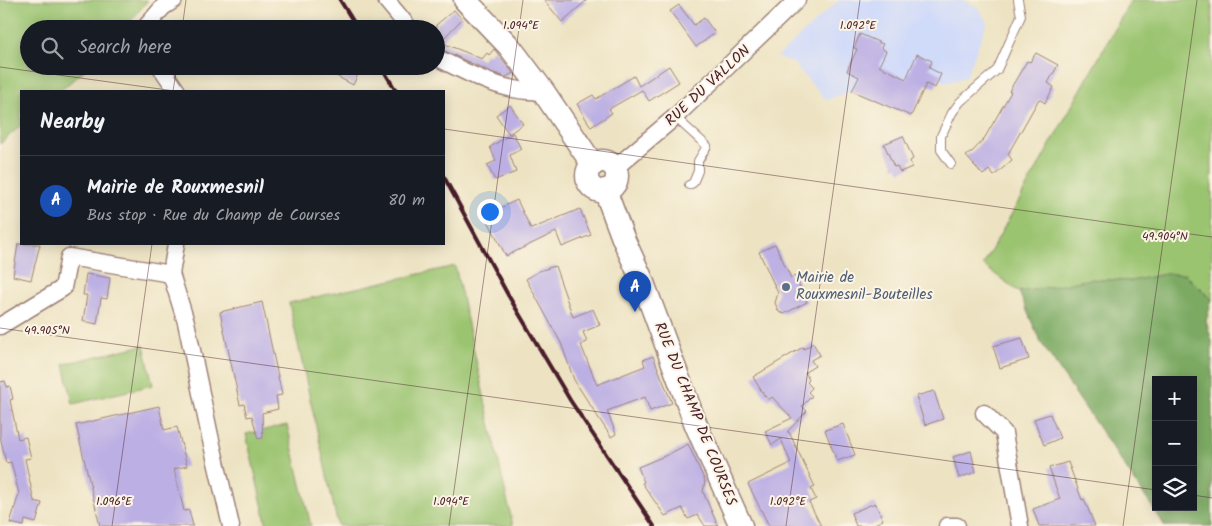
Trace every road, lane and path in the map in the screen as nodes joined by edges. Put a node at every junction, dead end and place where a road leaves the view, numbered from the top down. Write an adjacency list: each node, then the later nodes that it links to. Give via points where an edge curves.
1 (174, 0): 6 (street)
2 (386, 0): 7 (street)
3 (465, 0): 11 (main road, via 509,46)
4 (797, 0): 12 (street, RUE DU VALLON)
5 (1018, 0): 14 (lane, via 1021,16 996,70 960,102 941,136 941,150)
6 (152, 20)
7 (403, 20)
8 (445, 62): 11 (street, via 503,86 527,92)
9 (166, 75): 10 (street)
10 (176, 90)
11 (543, 91): 13 (main road)
12 (675, 117): 15 (street, RUE DU VALLON); 16 (lane, via 706,146 698,161 693,183)
13 (593, 164): 15 (main road, via 602,161); 17 (main road, via 588,173 589,182 596,189)
14 (951, 164)
15 (615, 168): 17 (main road, via 616,182)
16 (689, 185)
17 (605, 190): 24 (main road, RUE DU CHAMP DE COURSES, via 696,425)
18 (176, 245): 20 (street)
19 (70, 250): 20 (street); 21 (street, via 63,288)
20 (172, 274): 23 (street, via 186,322)
21 (0, 326)
22 (984, 413): 27 (street, via 1004,433)
23 (231, 526)
24 (741, 526)
25 (947, 526): 26 (street)
26 (957, 526)
27 (1020, 526)

